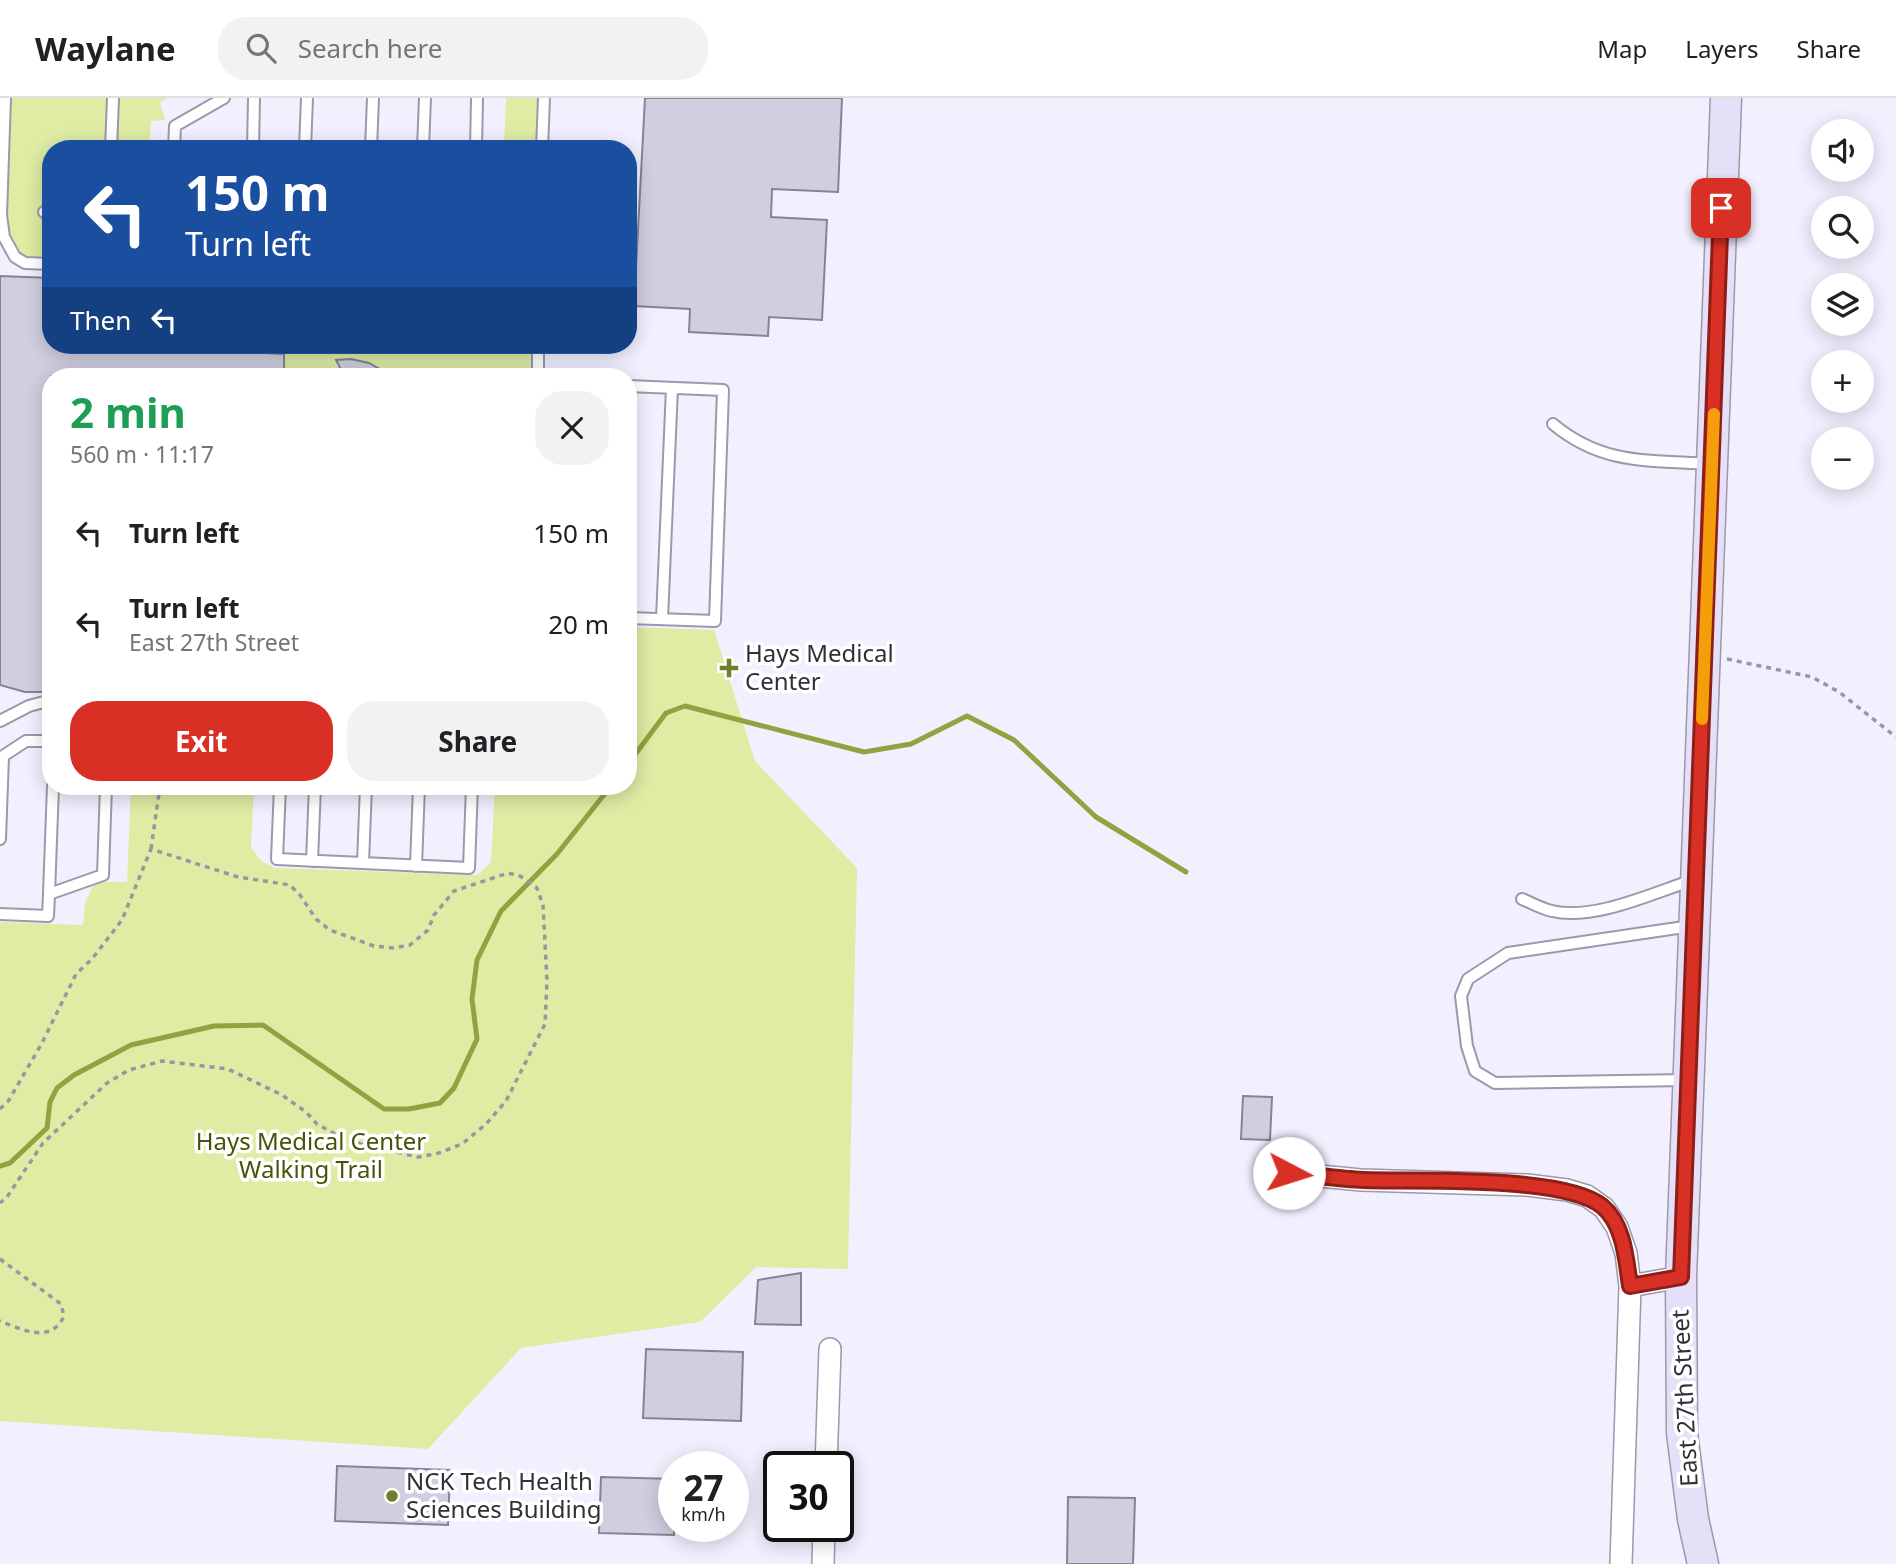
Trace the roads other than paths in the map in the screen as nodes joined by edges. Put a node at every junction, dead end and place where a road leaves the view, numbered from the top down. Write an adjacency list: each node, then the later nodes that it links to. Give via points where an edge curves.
1 (5, 98): 19 (lane, via 4,237 25,264)
2 (113, 98): 11 (lane)
3 (224, 98): 12 (lane, via 175,125)
4 (254, 98): 13 (lane)
5 (307, 98): 14 (lane)
6 (373, 98): 15 (lane)
7 (425, 98): 16 (lane)
8 (477, 98): 17 (lane)
9 (544, 98): 18 (lane)
10 (1726, 98): 23 (main road, East 27th Street)
11 (111, 140)
12 (174, 140)
13 (253, 140)
14 (305, 140)
15 (371, 140)
16 (424, 140)
17 (476, 140)
18 (542, 140)
19 (42, 264)
20 (637, 386): 21 (lane)
21 (672, 388): 25 (lane); 25 (lane, via 723,390 715,621)
22 (1553, 424): 23 (lane, via 1569,438 1600,453)
23 (1712, 464): 41 (main road, East 27th Street)
24 (637, 618): 25 (lane)
25 (663, 619)
26 (42, 703): 27 (lane)
27 (0, 722)
28 (42, 741): 29 (lane, via 26,741)
29 (2, 757): 37 (lane)
30 (53, 795): 42 (lane)
31 (106, 795): 42 (lane, via 103,875)
32 (280, 795): 38 (lane, via 277,859)
33 (315, 795): 38 (lane)
34 (366, 795): 39 (lane)
35 (419, 795): 40 (lane)
36 (472, 795): 40 (lane, via 469,868)
37 (0, 839)
38 (312, 861): 39 (lane)
39 (363, 863): 40 (lane)
40 (416, 866)
41 (1696, 879): 43 (lane, via 1579,914 1552,911); 45 (main road, East 27th Street)
42 (49, 894): 44 (lane, via 48,916)
43 (1522, 899)
44 (0, 914)
45 (1694, 926): 46 (main road, East 27th Street); 46 (lane, via 1508,953 1468,979 1461,996 1475,1072 1495,1083)
46 (1688, 1080): 48 (main road, East 27th Street)
47 (1273, 1154): 49 (street, via 1276,1166 1289,1173 1527,1185 1587,1196 1604,1208 1618,1227)
48 (1681, 1277): 49 (street); 55 (main road, East 27th Street, via 1682,1433)
49 (1630, 1286): 54 (street)
50 (830, 1349): 51 (street)
51 (827, 1451)
52 (823, 1542): 53 (street)
53 (822, 1564)
54 (1621, 1564)
55 (1703, 1564)

